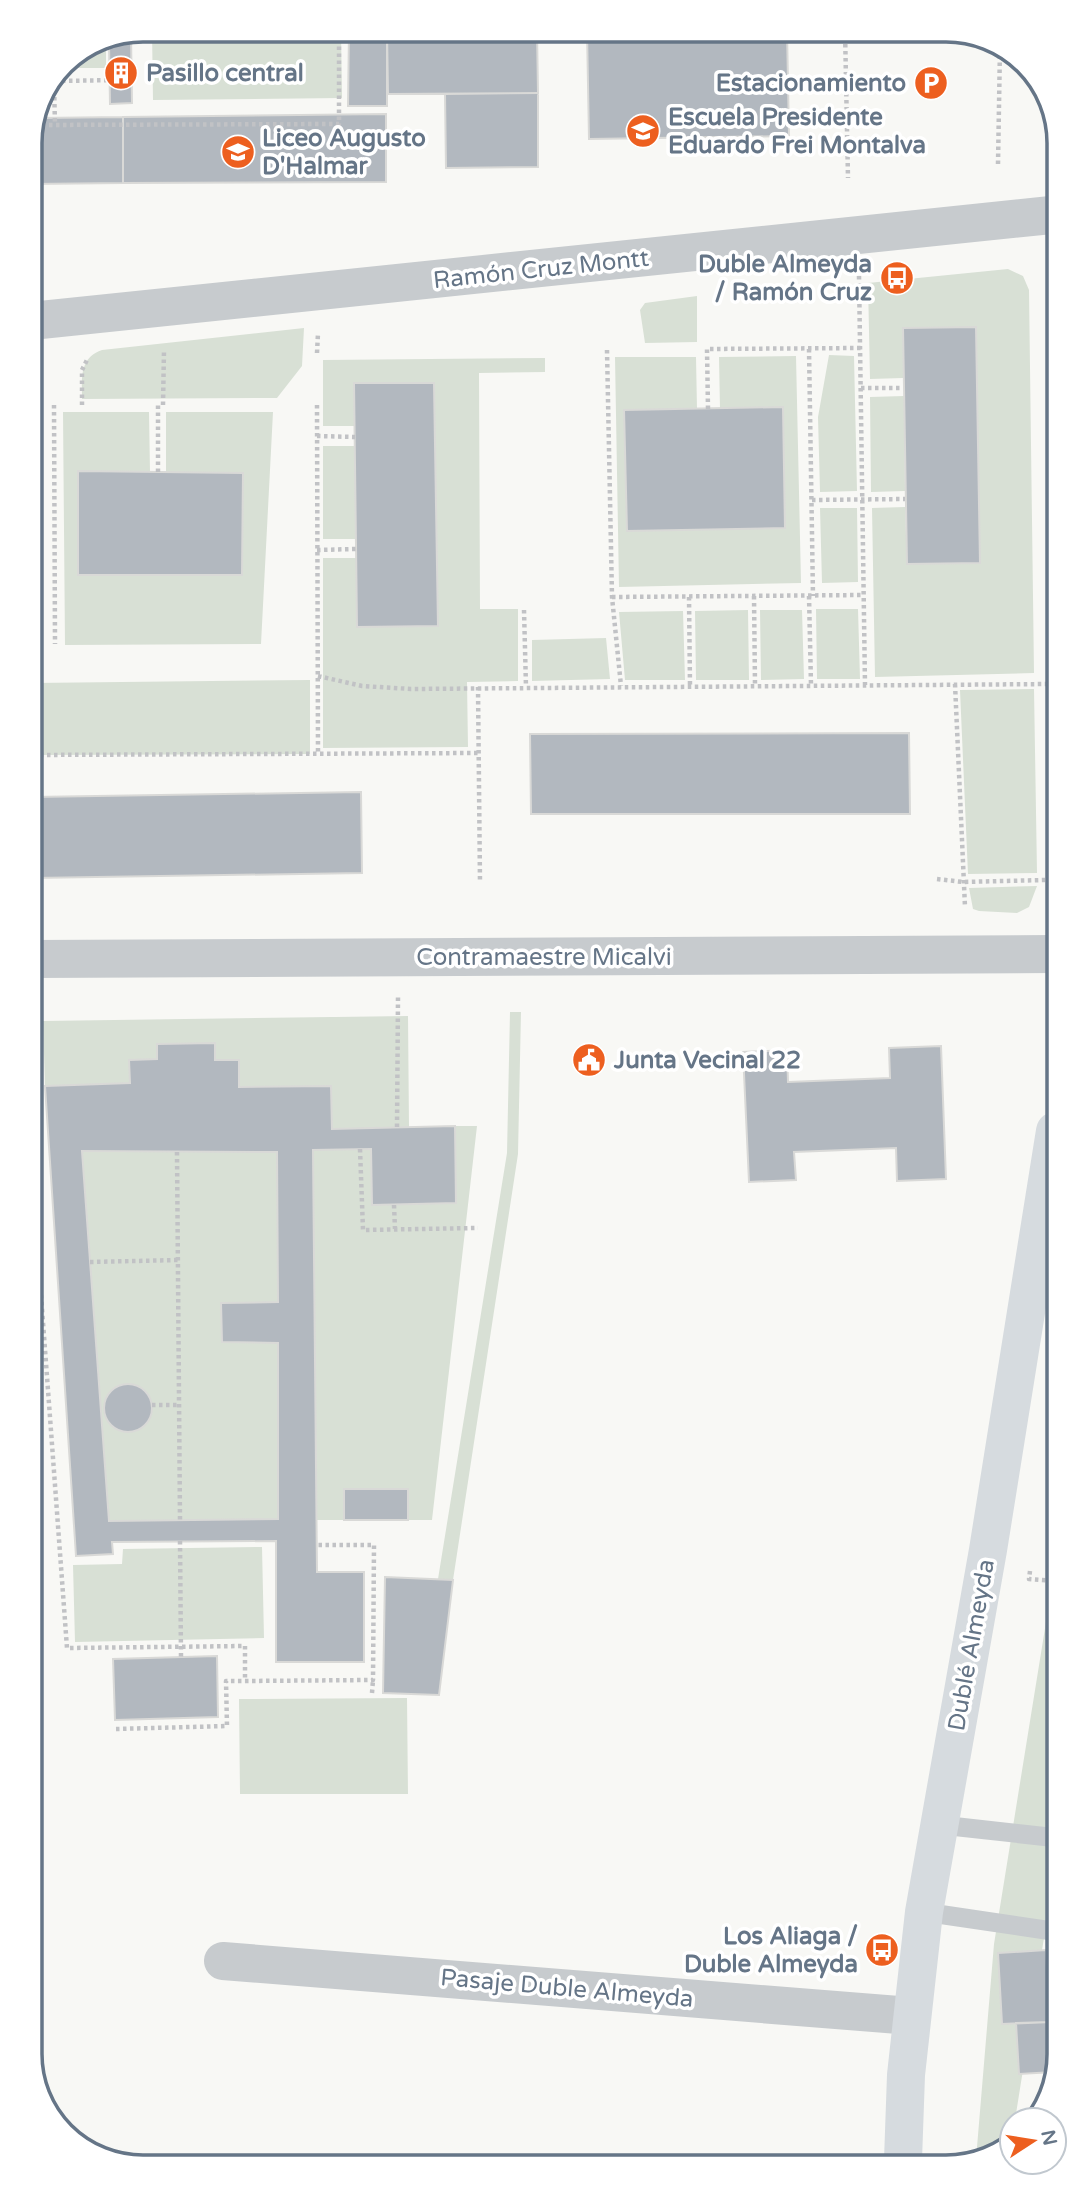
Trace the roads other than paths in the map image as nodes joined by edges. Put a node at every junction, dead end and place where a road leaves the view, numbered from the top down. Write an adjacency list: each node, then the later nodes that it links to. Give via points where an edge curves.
1 (1047, 215): 2 (street, Ramón Cruz Montt)
2 (42, 320)
3 (1047, 954): 4 (street, Contramaestre Micalvi)
4 (42, 959)
5 (1047, 1180): 6 (main road, Dublé Almeyda)
6 (941, 1825): 7 (lane); 8 (main road, Dublé Almeyda)
7 (1047, 1837)
8 (924, 1912): 9 (lane); 11 (main road, Dublé Almeyda)
9 (1047, 1930)
10 (223, 1961): 11 (street, Pasaje Duble Almeyda)
11 (911, 2016): 12 (main road, Dublé Almeyda)
12 (903, 2155)

